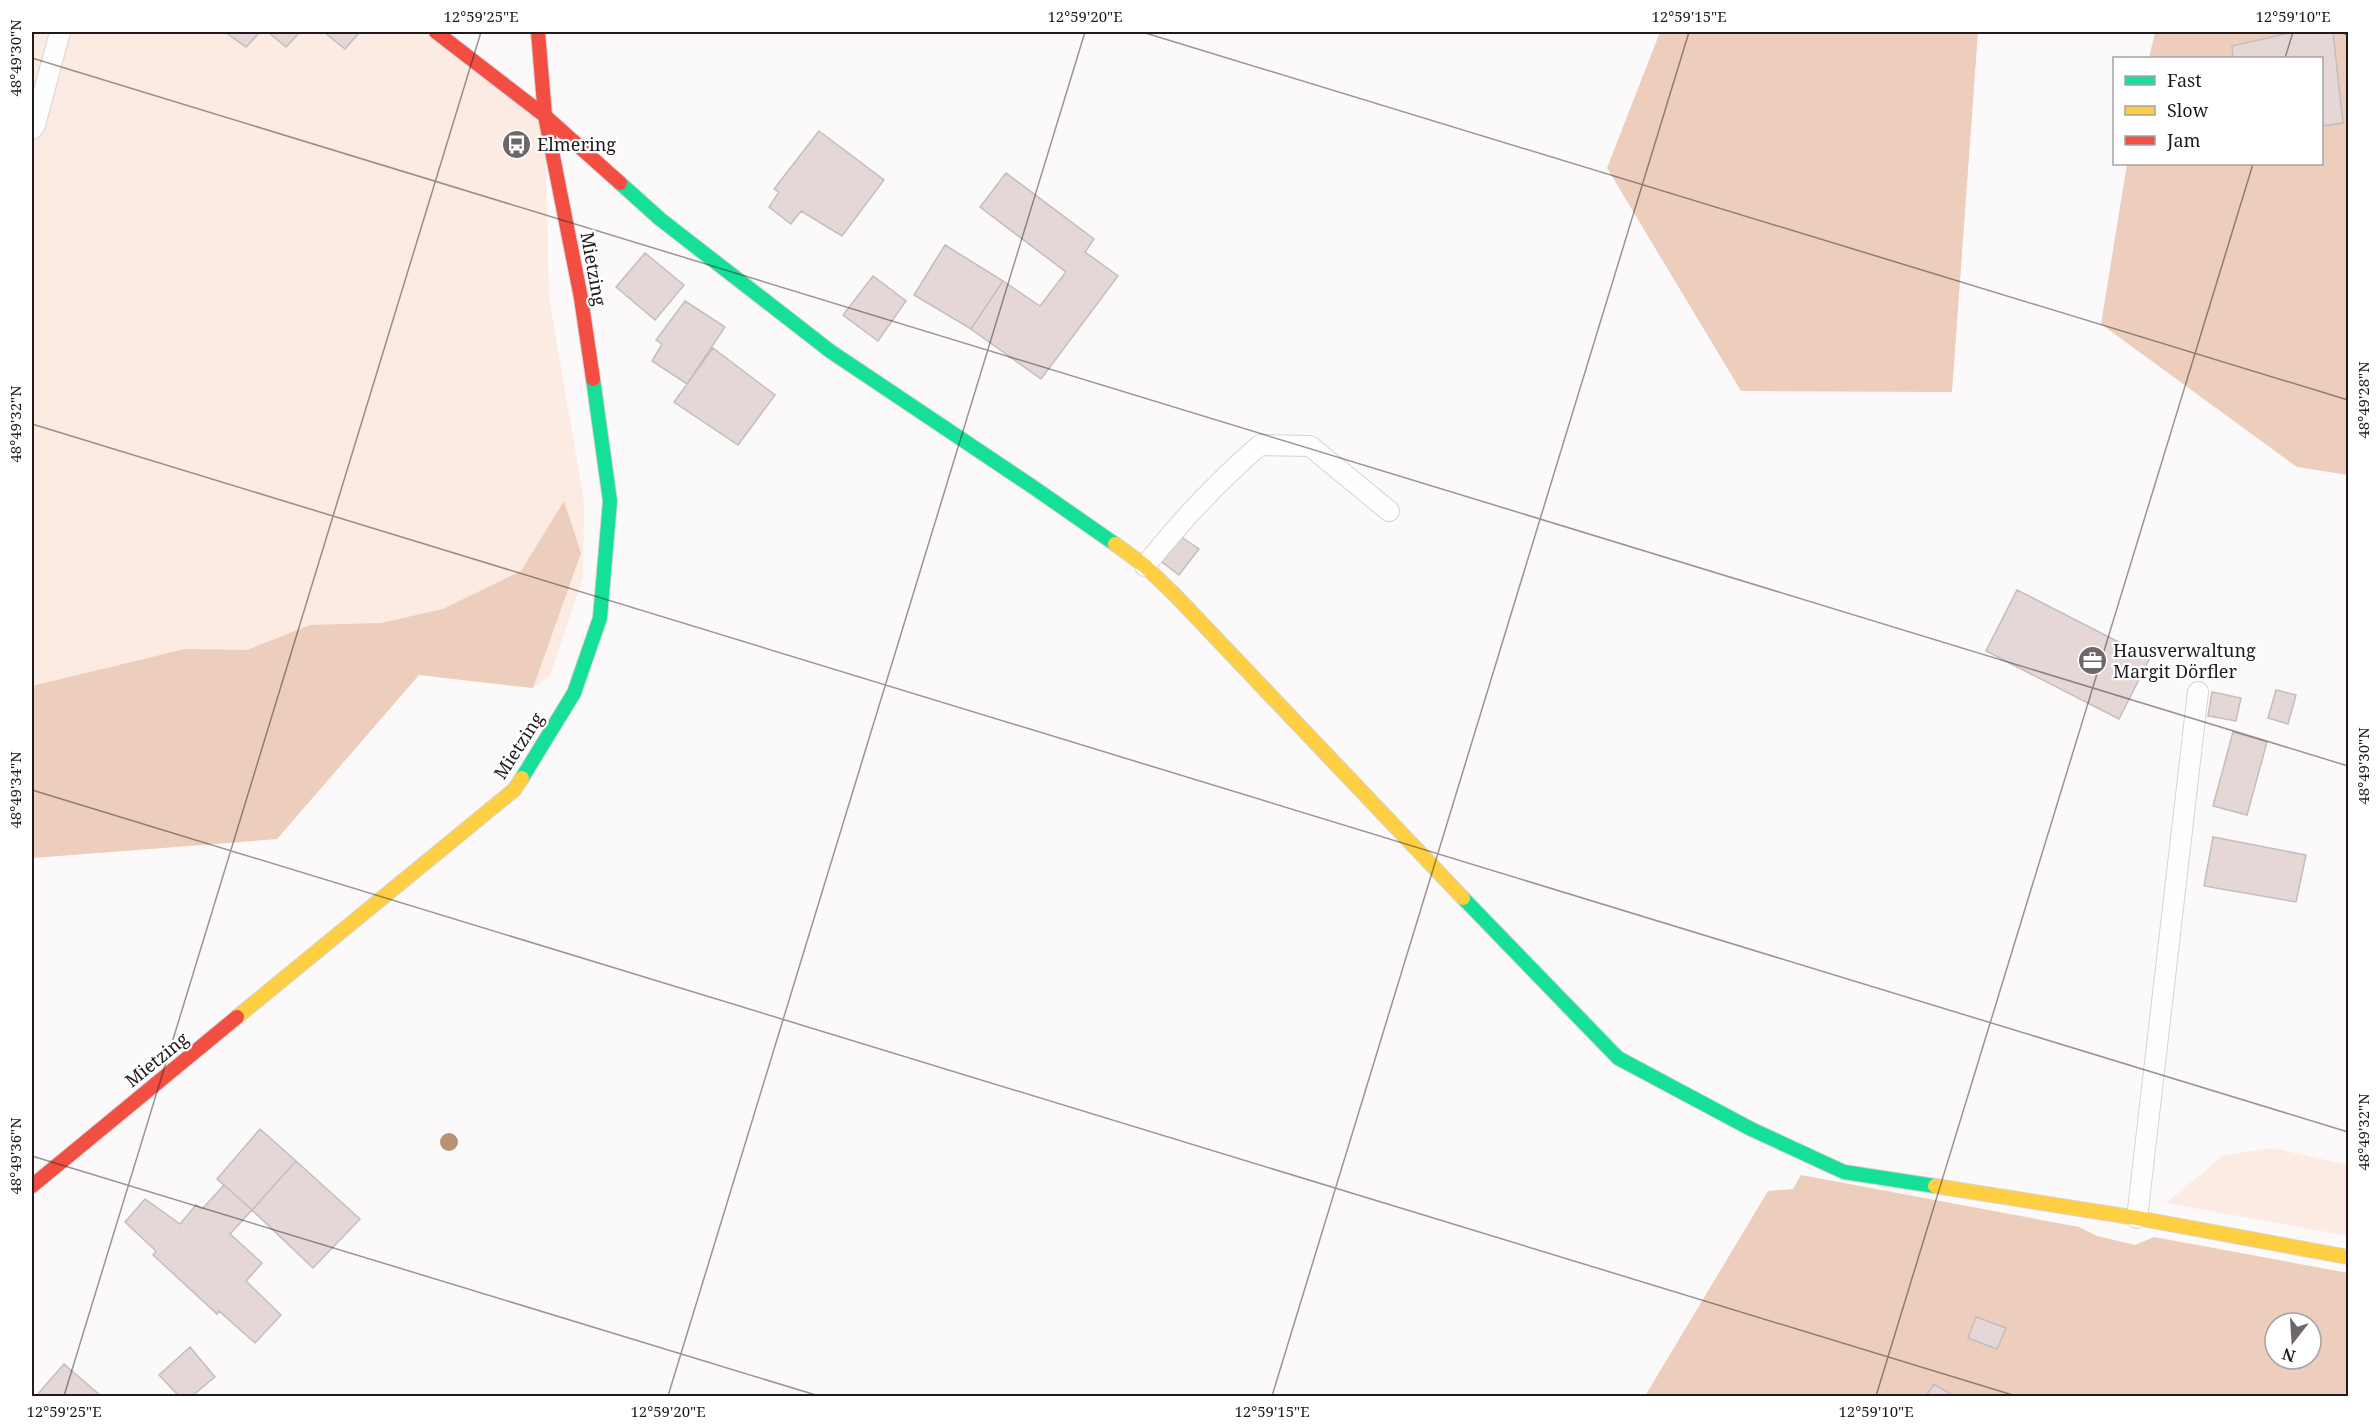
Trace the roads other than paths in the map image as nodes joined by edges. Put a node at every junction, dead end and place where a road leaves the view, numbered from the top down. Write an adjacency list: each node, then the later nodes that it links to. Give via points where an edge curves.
1 (60, 32): 5 (lane)
2 (436, 32): 4 (street)
3 (538, 32): 4 (street, Mietzing)
4 (545, 116): 7 (street, via 660,219 830,351); 9 (street, Mietzing, via 581,298 610,501 600,618 574,693 514,790)
5 (32, 129)
6 (1389, 511): 7 (lane, via 1310,446 1260,446 1182,520)
7 (1145, 566): 10 (street, via 1618,1058 1751,1129 1844,1172)
8 (2198, 692): 10 (lane)
9 (32, 1186)
10 (2137, 1218): 11 (street)
11 (2349, 1257)

